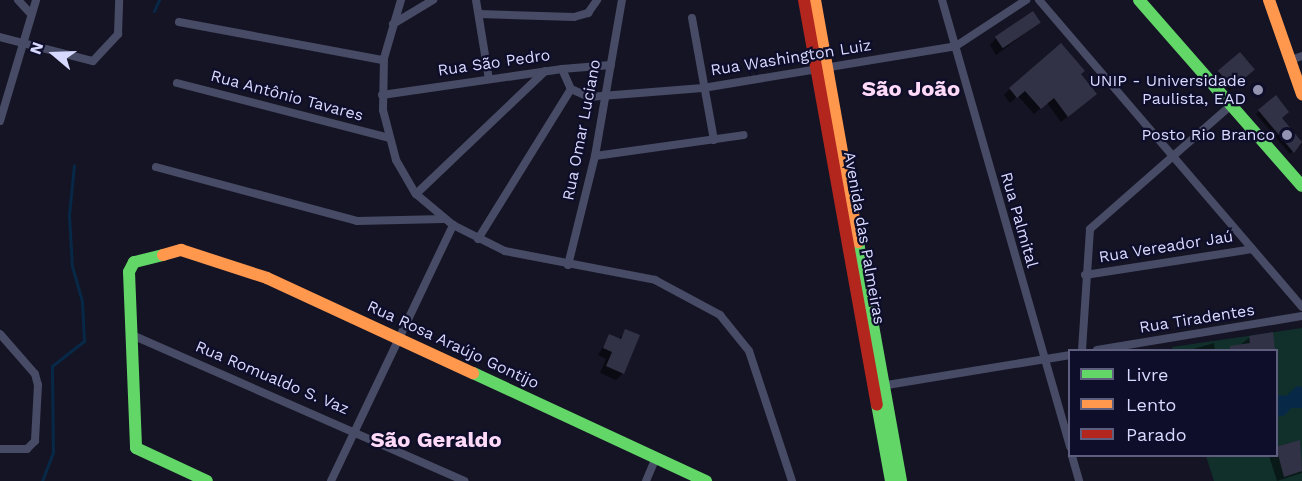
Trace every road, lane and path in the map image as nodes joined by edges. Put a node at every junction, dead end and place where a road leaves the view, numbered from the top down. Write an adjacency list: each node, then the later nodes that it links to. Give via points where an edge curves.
1 (18, 0): 16 (street)
2 (36, 0): 16 (street)
3 (119, 0): 22 (street, via 118,34 93,61)
4 (401, 0): 20 (street)
5 (433, 0): 20 (street)
6 (476, 0): 17 (street)
7 (597, 0): 17 (street, via 588,13 574,17)
8 (622, 0): 26 (street, Rua Omar Luciano)
9 (804, 0): 27 (main road, Avenida das Palmeiras)
10 (815, 0): 27 (main road, Avenida das Palmeiras)
11 (942, 0): 23 (street, Rua Palmital)
12 (1026, 0): 23 (street, Rua Washington Luiz)
13 (1039, 0): 43 (street)
14 (1139, 0): 37 (main road)
15 (1269, 0): 24 (main road)
16 (30, 13): 22 (street)
17 (479, 14): 30 (street)
18 (692, 18): 32 (street)
19 (179, 22): 25 (street)
20 (393, 24): 25 (street)
21 (0, 37): 22 (street)
22 (21, 42): 38 (street)
23 (956, 46): 27 (street, Rua Washington Luiz); 61 (street, Rua Palmital)
24 (1296, 58): 34 (main road)
25 (383, 60): 35 (street)
26 (611, 66): 28 (street, Rua São Pedro); 36 (street, Rua Omar Luciano)
27 (822, 68): 32 (street, Rua Washington Luiz); 62 (main road, Avenida das Palmeiras)
28 (562, 69): 29 (street, Rua São Pedro); 33 (street)
29 (545, 71): 30 (street, Rua São Pedro); 46 (street)
30 (489, 79): 35 (street, Rua São Pedro)
31 (177, 83): 40 (street, Rua Antônio Tavares)
32 (703, 88): 36 (street, Rua Washington Luiz); 41 (street)
33 (571, 89): 36 (street, Rua Washington Luiz); 49 (street)
34 (1302, 94)
35 (382, 95): 40 (street)
36 (603, 98): 42 (street, Rua Omar Luciano)
37 (1231, 105): 43 (street); 45 (main road)
38 (0, 121)
39 (744, 135): 41 (street)
40 (389, 138): 46 (street, via 400,170)
41 (714, 140): 42 (street)
42 (595, 156): 51 (street, Rua Omar Luciano)
43 (1172, 156): 50 (street); 52 (street, via 1090,229)
44 (156, 167): 47 (street, via 357,221)
45 (1302, 186)
46 (416, 194): 47 (street)
47 (444, 219): 48 (street)
48 (453, 225): 49 (street); 57 (street)
49 (478, 239): 51 (street, via 515,254)
50 (1252, 249): 52 (street, Rua Vereador Jaú); 53 (street)
51 (568, 265): 73 (street, via 655,280 720,315 749,351)
52 (1085, 275): 58 (street)
53 (1302, 308)
54 (1302, 316): 59 (street, Rua Tiradentes)
55 (0, 334): 65 (street, via 35,374 38,385 35,441 27,448)
56 (132, 335): 57 (main road, Rua Rosa Araújo Gontijo, via 129,272 134,262 181,250 267,278); 63 (street, Rua Romualdo S. Vaz); 68 (main road, via 136,448)
57 (399, 338): 63 (street); 67 (main road, Rua Rosa Araújo Gontijo)
58 (1082, 349)
59 (1108, 349)
60 (1068, 355): 61 (street)
61 (1043, 360): 62 (street); 64 (street, Rua Palmital)
62 (879, 387): 74 (main road, Avenida das Palmeiras); 75 (main road, Avenida das Palmeiras)
63 (357, 431): 69 (street); 70 (street, Rua Romualdo S. Vaz)
64 (1068, 441)
65 (0, 449)
66 (1072, 457): 76 (street)
67 (656, 458): 71 (street); 72 (main road, Rua Rosa Araújo Gontijo)
68 (207, 481)
69 (331, 481)
70 (464, 481)
71 (646, 481)
72 (706, 481)
73 (792, 481)
74 (891, 481)
75 (901, 481)
76 (1079, 481)

